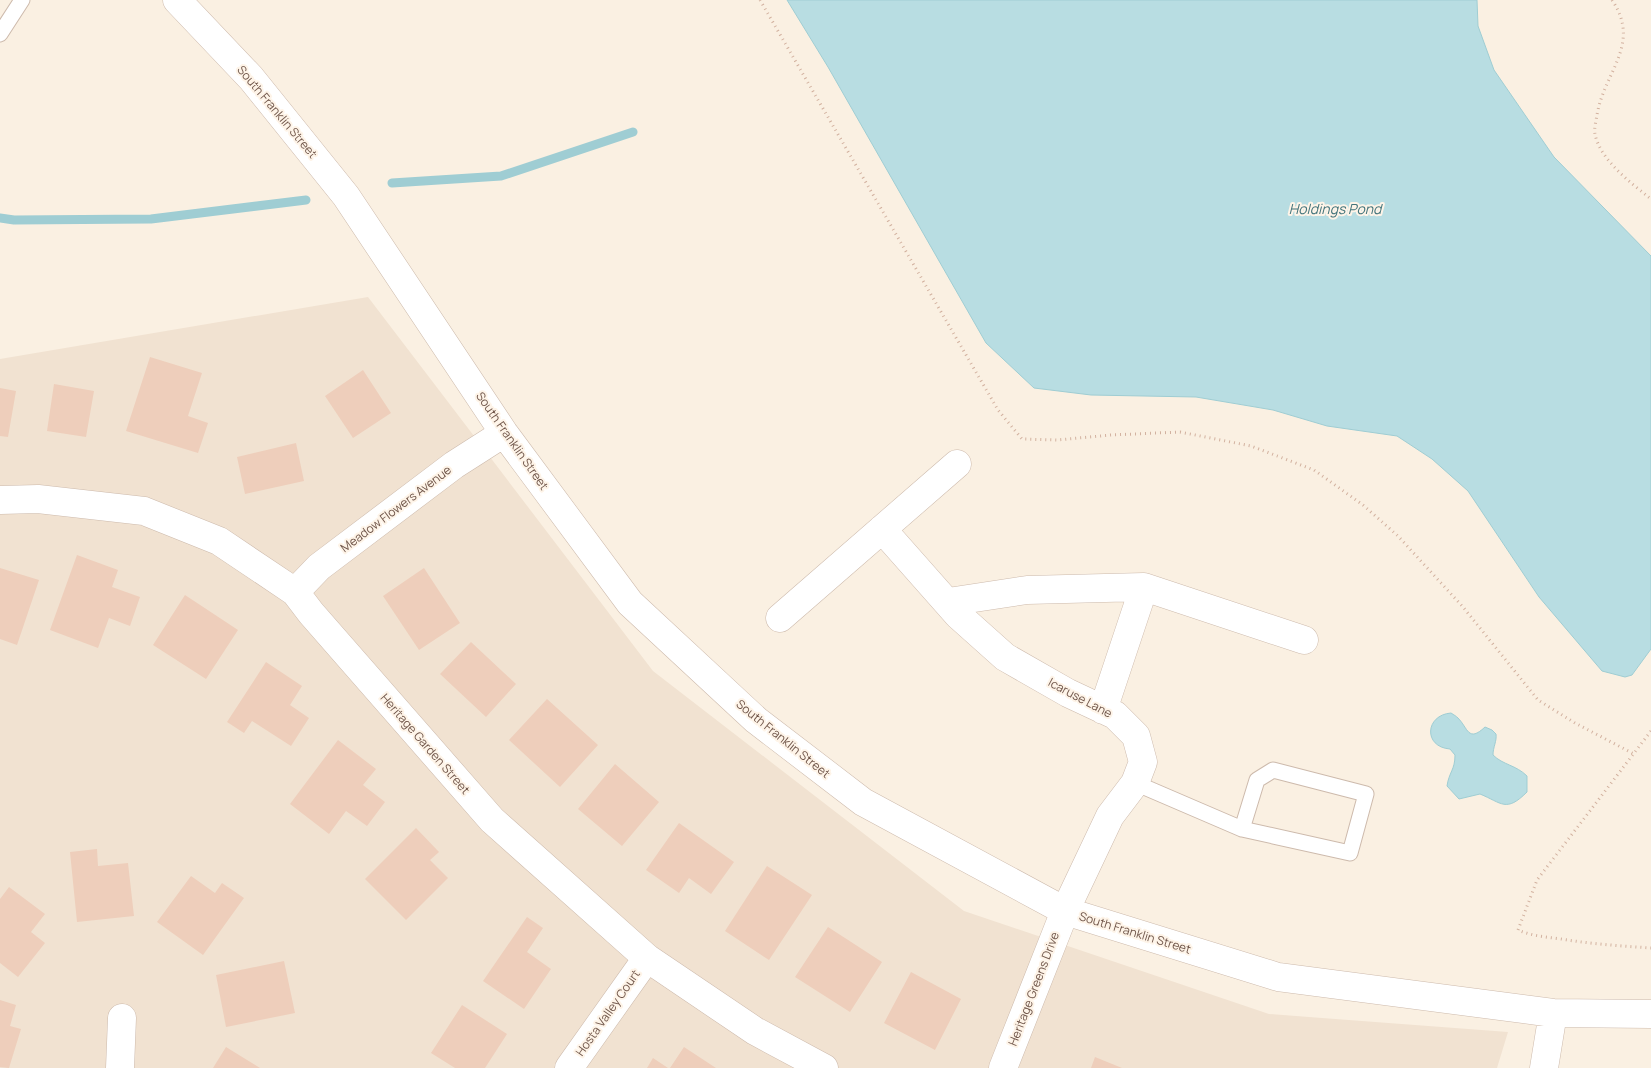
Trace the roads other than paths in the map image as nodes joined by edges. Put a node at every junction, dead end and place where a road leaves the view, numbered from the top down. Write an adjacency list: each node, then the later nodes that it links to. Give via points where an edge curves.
1 (22, 0): 3 (lane)
2 (177, 0): 4 (street, South Franklin Street, via 251,78 346,196)
3 (0, 34)
4 (504, 433): 9 (street, Meadow Flowers Avenue, via 454,465 358,537 319,567); 16 (street, South Franklin Street, via 630,603 756,720 863,802)
5 (957, 464): 7 (street)
6 (0, 500): 9 (street, Heritage Garden Street, via 38,499 144,511 219,541)
7 (882, 529): 10 (street, Icaruse Lane); 11 (street)
8 (1144, 587): 10 (street, via 1027,590); 12 (street); 13 (street)
9 (295, 592): 17 (street, Heritage Garden Street, via 492,820)
10 (948, 602): 13 (street, Icaruse Lane, via 1005,657)
11 (780, 618)
12 (1304, 640)
13 (1103, 710): 14 (street, Icaruse Lane, via 1114,715 1136,736 1143,762)
14 (1135, 783): 15 (lane); 16 (street, Icaruse Lane, via 1110,816)
15 (1242, 829): 15 (lane, via 1350,853 1366,794 1273,770 1257,780)
16 (1064, 911): 18 (street, South Franklin Street, via 1278,978); 24 (street, Heritage Greens Drive)
17 (647, 958): 22 (street, Hosta Valley Court); 23 (street, Heritage Garden Street, via 754,1031)
18 (1553, 1013): 19 (street, South Franklin Street); 25 (street)
19 (1651, 1014)
20 (122, 1018): 21 (street)
21 (120, 1068)
22 (569, 1068)
23 (824, 1068)
24 (1003, 1068)
25 (1544, 1068)

